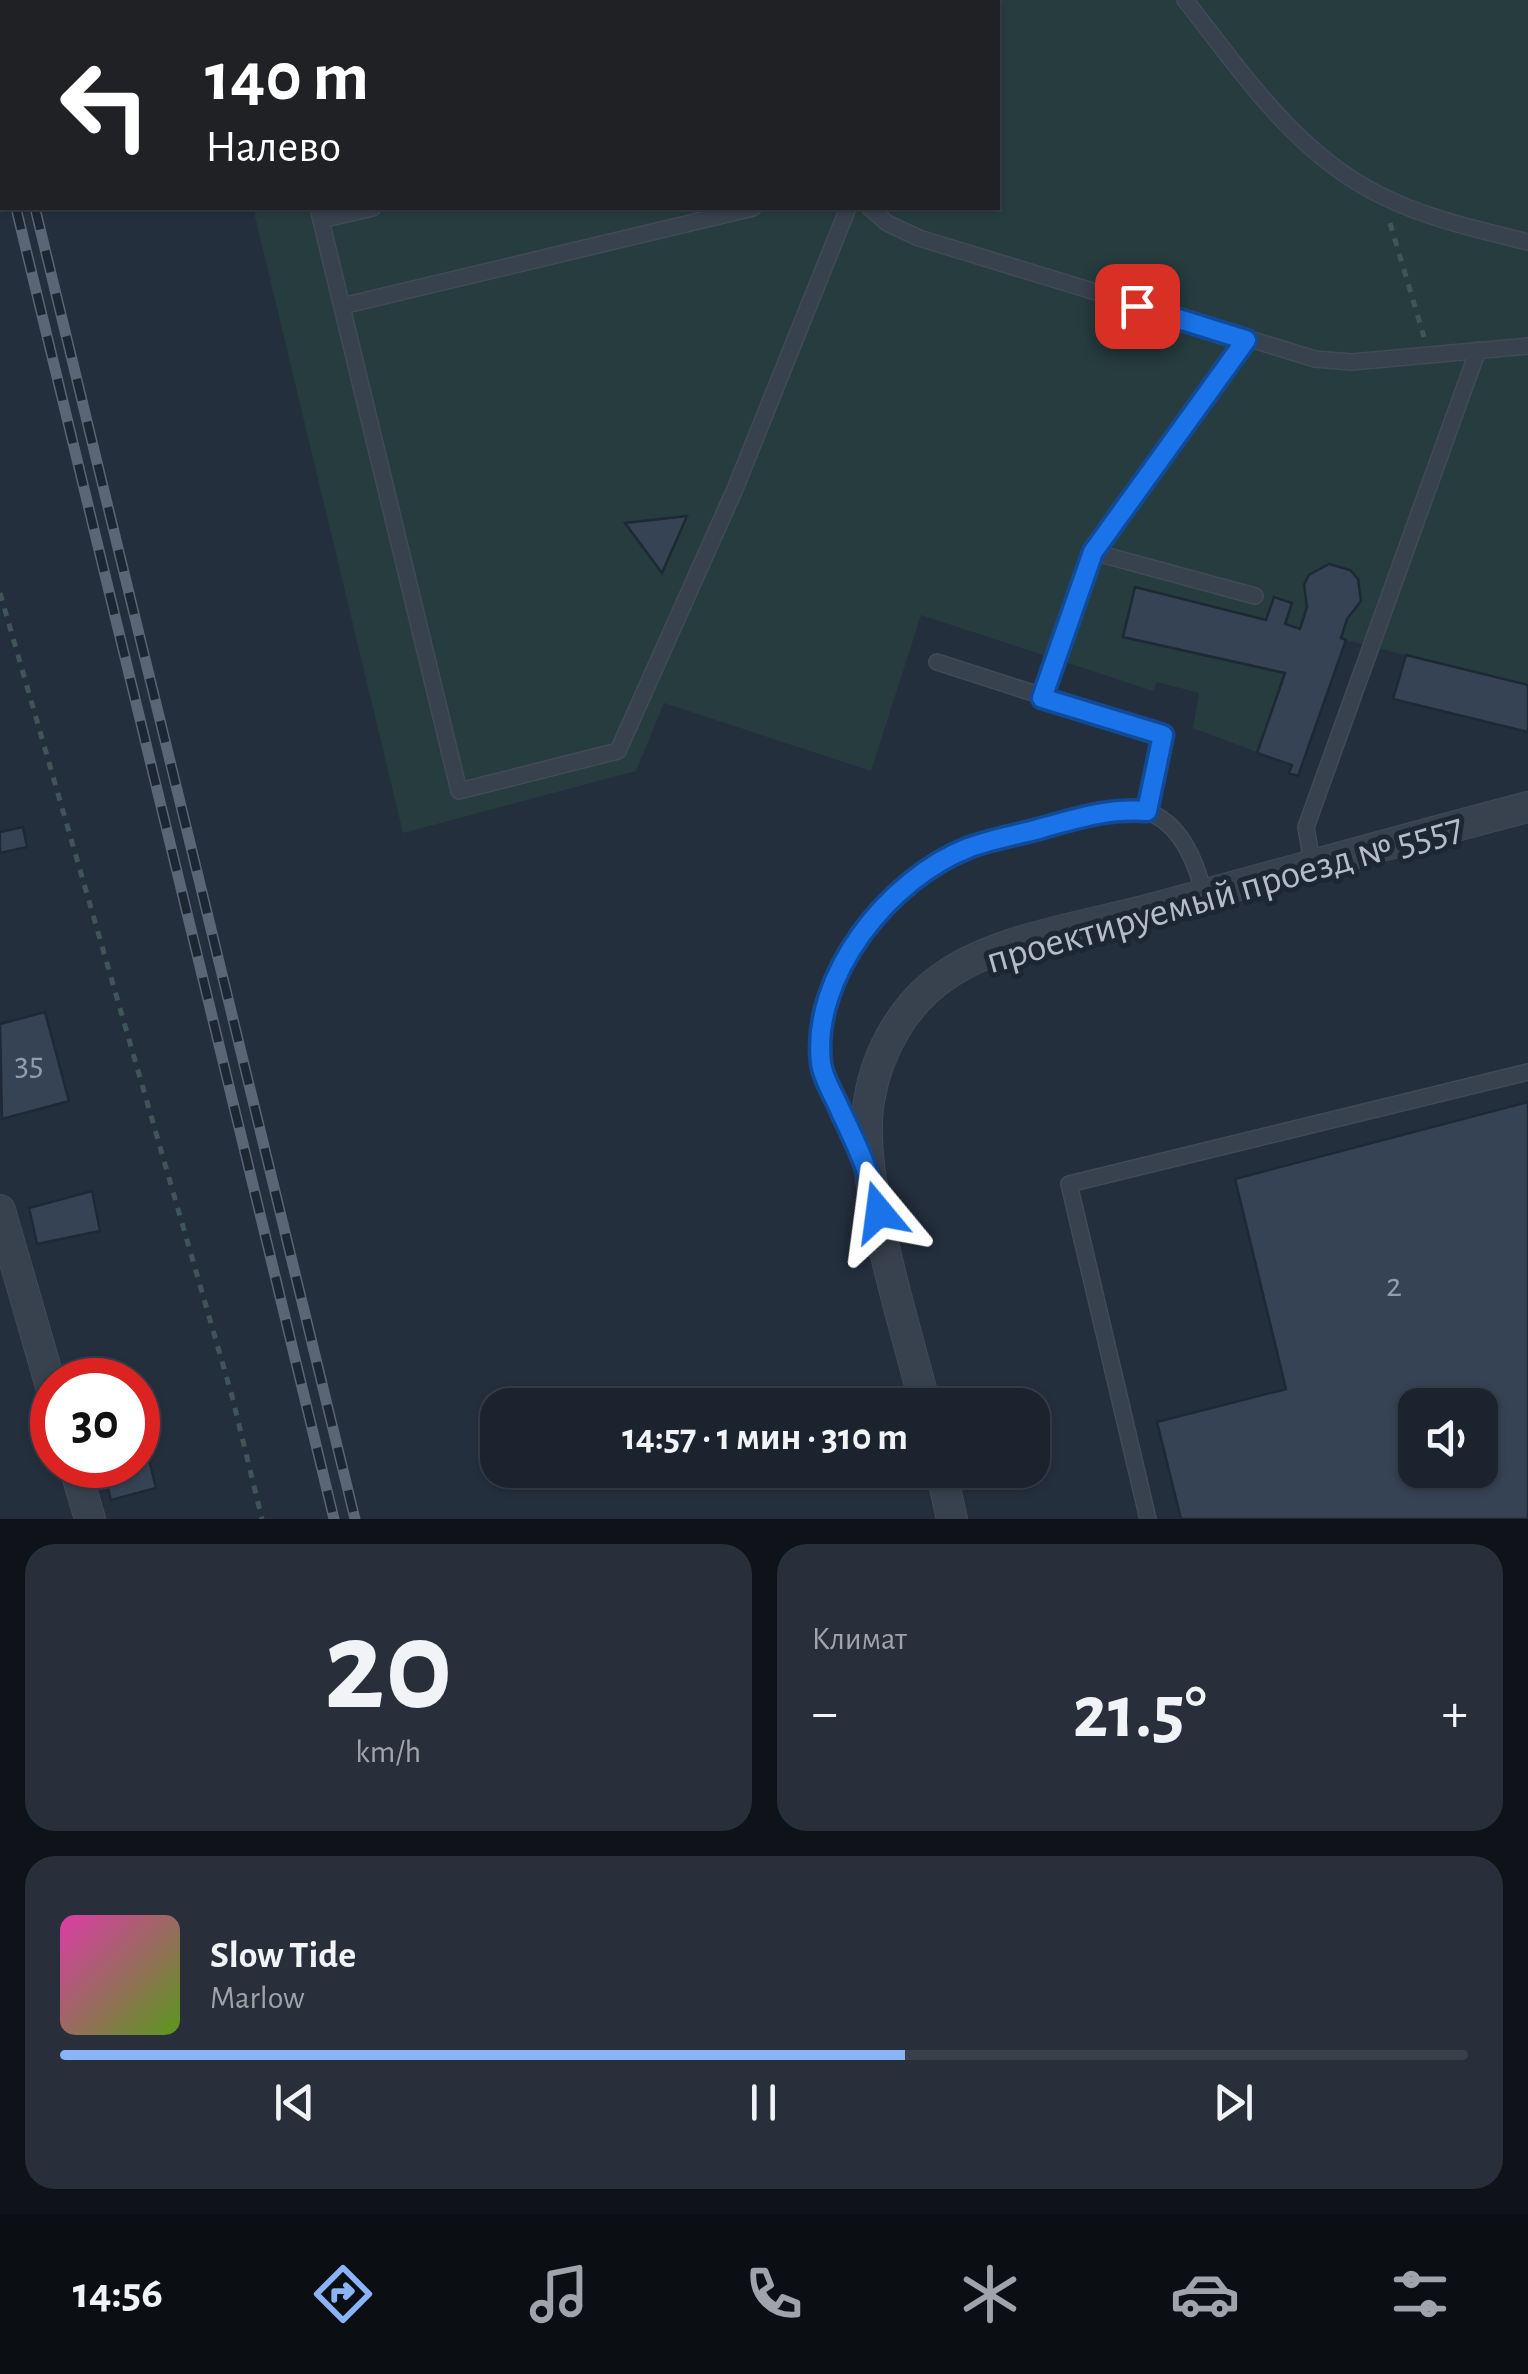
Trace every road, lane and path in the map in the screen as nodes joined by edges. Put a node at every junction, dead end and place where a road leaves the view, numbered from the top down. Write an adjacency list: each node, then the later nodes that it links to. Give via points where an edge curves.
1 (1184, 0): 2 (lane, via 1306,144)
2 (1381, 196): 8 (lane); 13 (path)
3 (356, 210): 7 (lane)
4 (745, 210): 9 (lane)
5 (847, 210): 9 (lane, via 735,490 618,750 459,791)
6 (872, 210): 10 (lane, via 920,238)
7 (320, 214): 9 (lane)
8 (1528, 242)
9 (342, 306)
10 (1246, 340): 13 (lane, via 1352,362); 14 (lane)
11 (1528, 346): 12 (lane)
12 (1478, 350): 13 (lane); 21 (lane, via 1306,827)
13 (1430, 354)
14 (1093, 552): 16 (lane); 18 (lane)
15 (0, 594): 31 (path)
16 (1255, 596)
17 (937, 662): 18 (lane)
18 (1042, 698): 20 (lane, via 1163,735)
19 (1528, 808): 21 (street, проектируемый проезд № 5557)
20 (1147, 811): 22 (lane, via 1195,859); 24 (lane, via 1114,808 969,848 870,921 828,993 820,1026 821,1067)
21 (1312, 864): 22 (street, проектируемый проезд № 5557)
22 (1204, 894): 24 (street, проектируемый проезд № 5557, via 1065,930 947,974 915,1001 890,1038 868,1103)
23 (1528, 1072): 33 (lane, via 1070,1184)
24 (871, 1177): 27 (street, проектируемый проезд № 5557)
25 (0, 1210): 26 (street)
26 (43, 1358)
27 (921, 1388)
28 (81, 1488): 30 (street)
29 (944, 1488): 32 (street)
30 (90, 1519)
31 (262, 1519)
32 (952, 1519)
33 (1148, 1519)

